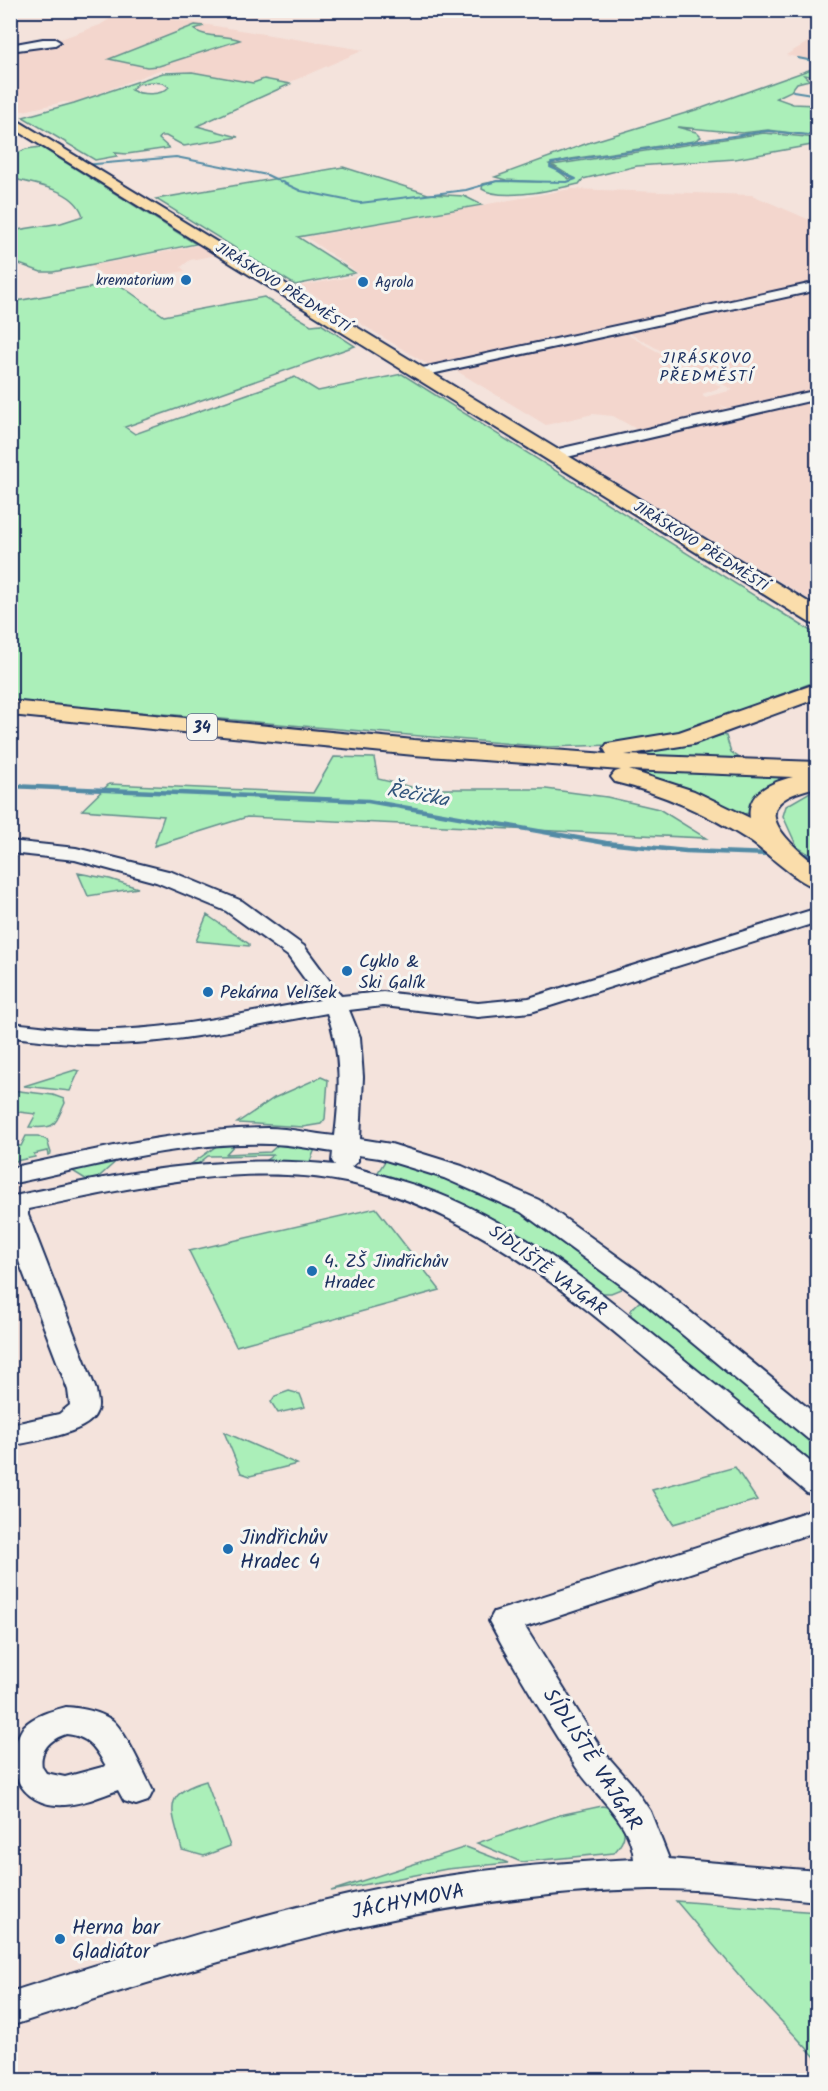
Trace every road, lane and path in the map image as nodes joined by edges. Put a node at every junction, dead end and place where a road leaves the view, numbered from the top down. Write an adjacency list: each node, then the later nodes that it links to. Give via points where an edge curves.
1 (55, 42): 2 (street)
2 (10, 48)
3 (10, 120): 5 (main road, JIRÁSKOVO PŘEDMĚSTÍ)
4 (818, 286): 5 (street)
5 (422, 372): 7 (main road, JIRÁSKOVO PŘEDMĚSTÍ)
6 (818, 394): 7 (street)
7 (554, 455): 8 (main road, JIRÁSKOVO PŘEDMĚSTÍ)
8 (818, 618)
9 (818, 690): 11 (main road)
10 (10, 708): 12 (main road, 34)
11 (757, 714): 12 (main road, via 684,739 649,746); 13 (main road, via 736,736 742,751 761,759)
12 (492, 754): 13 (main road, 34, via 704,768); 16 (main road, via 616,775 673,790 706,804)
13 (818, 769)
14 (818, 779): 16 (main road, via 778,790 765,803 764,822)
15 (10, 847): 19 (street, via 76,854 164,877 234,906 296,951)
16 (780, 849): 17 (main road)
17 (818, 880)
18 (818, 915): 19 (street, via 531,1005 478,1010 383,999)
19 (335, 1004): 20 (street, via 182,1031 105,1037); 21 (street, via 345,1026 350,1054)
20 (10, 1030)
21 (348, 1145): 22 (street); 23 (street, SÍDLIŠTĚ VAJGAR, via 270,1136 219,1138 141,1148); 25 (street, SÍDLIŠTĚ VAJGAR, via 382,1150 453,1172 530,1206)
22 (343, 1174): 24 (street, SÍDLIŠTĚ VAJGAR, via 291,1168 218,1169); 26 (street, SÍDLIŠTĚ VAJGAR, via 416,1193 486,1225)
23 (10, 1176)
24 (13, 1205): 28 (street, SÍDLIŠTĚ VAJGAR, via 82,1390 84,1405 82,1413 68,1422)
25 (646, 1290): 26 (street); 27 (street, SÍDLIŠTĚ VAJGAR)
26 (605, 1310): 29 (street, SÍDLIŠTĚ VAJGAR)
27 (818, 1432)
28 (10, 1436)
29 (818, 1485)
30 (818, 1519): 31 (street, SÍDLIŠTĚ VAJGAR, via 505,1621 590,1760 638,1821 651,1853)
31 (653, 1874): 32 (street, JÁCHYMOVA); 33 (street, JÁCHYMOVA, via 518,1883 360,1909 135,1970)
32 (818, 1886)
33 (10, 2009)

